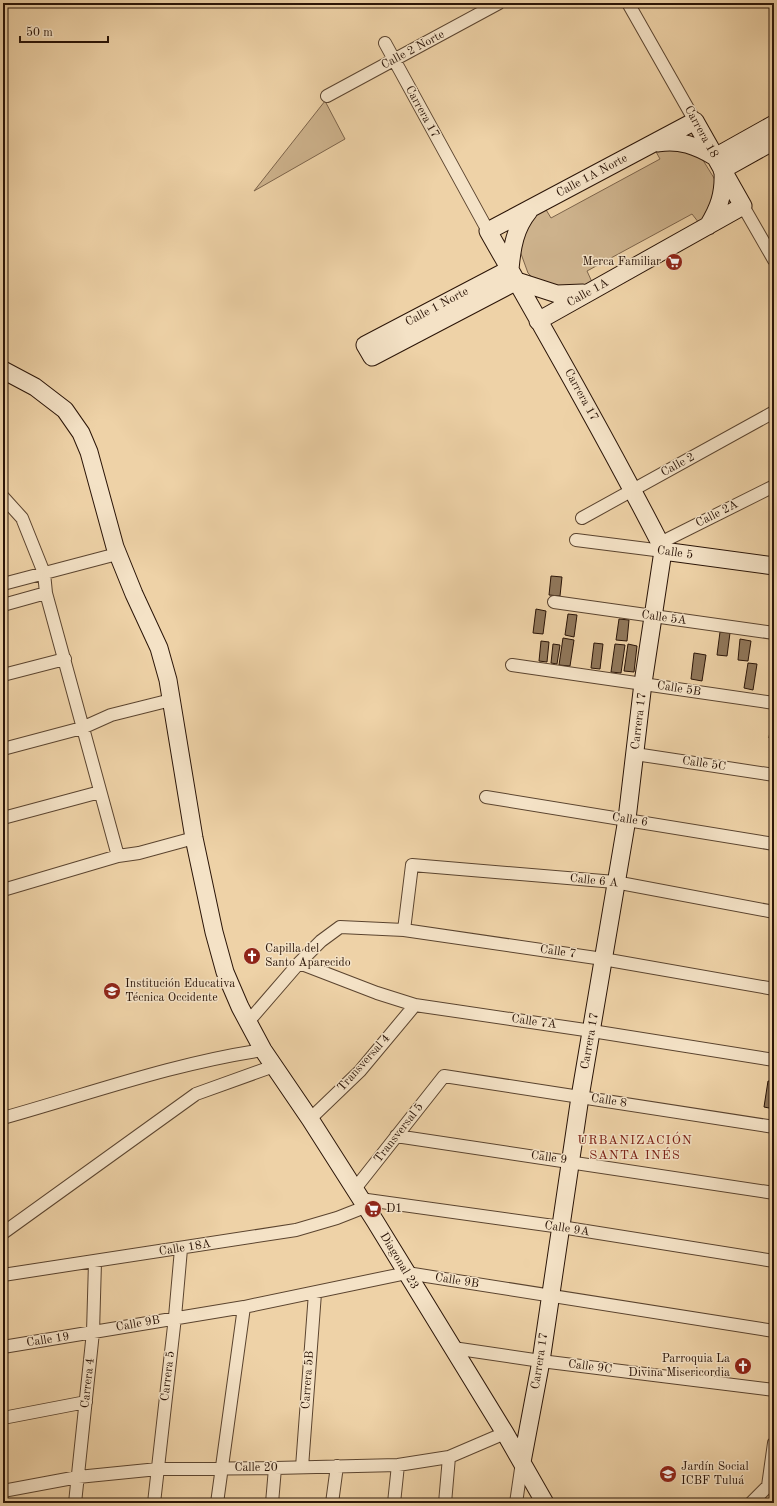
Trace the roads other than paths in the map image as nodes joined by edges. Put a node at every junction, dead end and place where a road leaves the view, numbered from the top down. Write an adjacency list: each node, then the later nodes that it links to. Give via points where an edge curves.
1 (499, 3): 4 (street, Calle 2 Norte)
2 (628, 3): 6 (street, Carrera 18)
3 (385, 43): 4 (street, Carrera 17)
4 (394, 60): 5 (street, Calle 2 Norte); 14 (street, Carrera 17)
5 (327, 96)
6 (695, 121): 9 (street, Calle 1A Norte); 10 (street, Carrera 18)
7 (774, 124): 10 (street)
8 (774, 141): 10 (street)
9 (650, 145): 10 (street, via 679,142 694,146); 12 (street, Calle 1A Norte)
10 (719, 164): 11 (street, Carrera 18); 13 (street, via 724,189 721,202)
11 (743, 206): 13 (street, Calle 1A); 15 (street, Carrera 18)
12 (532, 208): 14 (street, Calle 1A Norte); 16 (street, via 517,231)
13 (708, 226): 17 (street, Calle 1A)
14 (488, 231): 16 (street, Carrera 17)
15 (774, 260)
16 (513, 275): 17 (street, via 557,294); 18 (street, Carrera 17); 19 (street)
17 (590, 292): 18 (street, Calle 1A)
18 (538, 321): 23 (street, Carrera 17)
19 (369, 351)
20 (3, 370): 28 (street, Diagonal 23, via 35,387 65,410 81,434 89,452)
21 (774, 412): 23 (street, Calle 2)
22 (774, 486): 27 (street, Calle 2A)
23 (633, 490): 25 (street, Calle 2); 27 (street, Carrera 17)
24 (3, 497): 30 (street, via 22,518)
25 (582, 518)
26 (576, 540): 27 (street, Calle 5)
27 (662, 547): 29 (street, Calle 5); 35 (street, Carrera 17)
28 (117, 554): 30 (street); 41 (street, Diagonal 23, via 159,648)
29 (773, 566)
30 (44, 573): 31 (street); 32 (street)
31 (3, 584)
32 (46, 594): 34 (street); 37 (street)
33 (554, 602): 35 (street, Calle 5A)
34 (3, 605)
35 (654, 616): 36 (street, Calle 5A); 40 (street, Carrera 17)
36 (774, 633)
37 (65, 659): 39 (street); 43 (street)
38 (512, 665): 40 (street, Calle 5B)
39 (3, 675)
40 (643, 683): 42 (street, Calle 5B); 45 (street, Carrera 17)
41 (171, 700): 43 (street, via 111,715); 51 (street, Diagonal 23)
42 (774, 703)
43 (82, 728): 44 (street); 47 (street)
44 (3, 749)
45 (634, 754): 46 (street, Calle 5C); 50 (street, Carrera 17)
46 (774, 775)
47 (100, 792): 49 (street); 53 (street)
48 (486, 797): 50 (street, Calle 6)
49 (3, 818)
50 (627, 819): 52 (street, Calle 6); 54 (street, Carrera 17)
51 (194, 838): 53 (street); 62 (street, Diagonal 23, via 225,972)
52 (774, 844)
53 (118, 856): 55 (street)
54 (615, 882): 56 (street, Calle 6 A); 57 (street, Calle 6 A, via 412,865); 58 (street, Carrera 17)
55 (3, 890)
56 (774, 912)
57 (404, 930): 58 (street, Calle 7); 59 (street, Calle 7, via 340,927 321,941)
58 (603, 959): 60 (street, Calle 7); 63 (street, Carrera 17)
59 (299, 963): 61 (street, Calle 7A); 62 (street)
60 (774, 989)
61 (414, 1005): 63 (street, Calle 7A); 70 (street, Transversal 4, via 360,1071)
62 (248, 1022): 64 (street, Diagonal 23)
63 (592, 1031): 65 (street, Calle 7A); 68 (street, Carrera 17)
64 (263, 1050): 66 (street, Diagonal 23); 69 (street, via 182,1066)
65 (774, 1060)
66 (274, 1066): 70 (street, Diagonal 23); 77 (street, via 196,1094)
67 (444, 1076): 68 (street, Calle 8); 72 (street, Transversal 5)
68 (580, 1097): 71 (street, Calle 8); 73 (street, Carrera 17)
69 (3, 1118)
70 (310, 1119): 75 (street, Diagonal 23)
71 (774, 1127)
72 (396, 1136): 73 (street, Calle 9); 75 (street, Transversal 5)
73 (571, 1162): 74 (street, Calle 9); 76 (street, Carrera 17)
74 (774, 1193)
75 (359, 1199): 76 (street, Calle 9A); 78 (street, Calle 18A, via 324,1223); 81 (street, Diagonal 23)
76 (561, 1227): 79 (street, Calle 9A); 84 (street, Carrera 17)
77 (3, 1233)
78 (181, 1249): 80 (street, Calle 18A); 86 (street, Carrera 5)
79 (774, 1261)
80 (95, 1262): 82 (street, Calle 18A); 88 (street, Carrera 4)
81 (407, 1273): 83 (street, Calle 9B); 84 (street, Calle 9B); 90 (street, Diagonal 23)
82 (3, 1276)
83 (314, 1293): 85 (street, Calle 9B); 103 (street, Carrera 5B)
84 (550, 1295): 87 (street, Calle 9B); 91 (street, Carrera 17)
85 (244, 1307): 86 (street, Calle 9B); 101 (street)
86 (175, 1317): 88 (street, Calle 9B); 104 (street, Carrera 5)
87 (774, 1331)
88 (93, 1332): 89 (street, Calle 19); 93 (street, Carrera 4)
89 (3, 1347)
90 (453, 1348): 91 (street, Calle 9C); 95 (street, Diagonal 23)
91 (541, 1361): 92 (street, Calle 9C); 98 (street, Carrera 17)
92 (774, 1390)
93 (86, 1402): 94 (street); 105 (street, Carrera 4)
94 (3, 1418)
95 (506, 1433): 97 (street, Calle 20); 98 (street, Diagonal 23)
96 (774, 1443): 106 (street)
97 (449, 1457): 99 (street, Calle 20); 114 (street)
98 (522, 1462): 115 (street); 116 (street, Diagonal 23)
99 (398, 1465): 100 (street, Calle 20); 113 (street)
100 (337, 1466): 103 (street, Calle 20); 112 (street)
101 (221, 1468): 102 (street, Calle 20); 104 (street, Calle 20); 110 (street)
102 (276, 1468): 103 (street, Calle 20); 111 (street)
103 (302, 1468)
104 (158, 1469): 105 (street, Calle 20); 109 (street, Carrera 5)
105 (78, 1477): 107 (street, Calle 20); 108 (street, Carrera 4)
106 (771, 1483): 117 (street)
107 (3, 1491)
108 (75, 1503)
109 (154, 1503)
110 (217, 1503)
111 (272, 1503)
112 (332, 1503)
113 (394, 1503)
114 (445, 1503)
115 (516, 1503)
116 (546, 1503)
117 (751, 1503)

